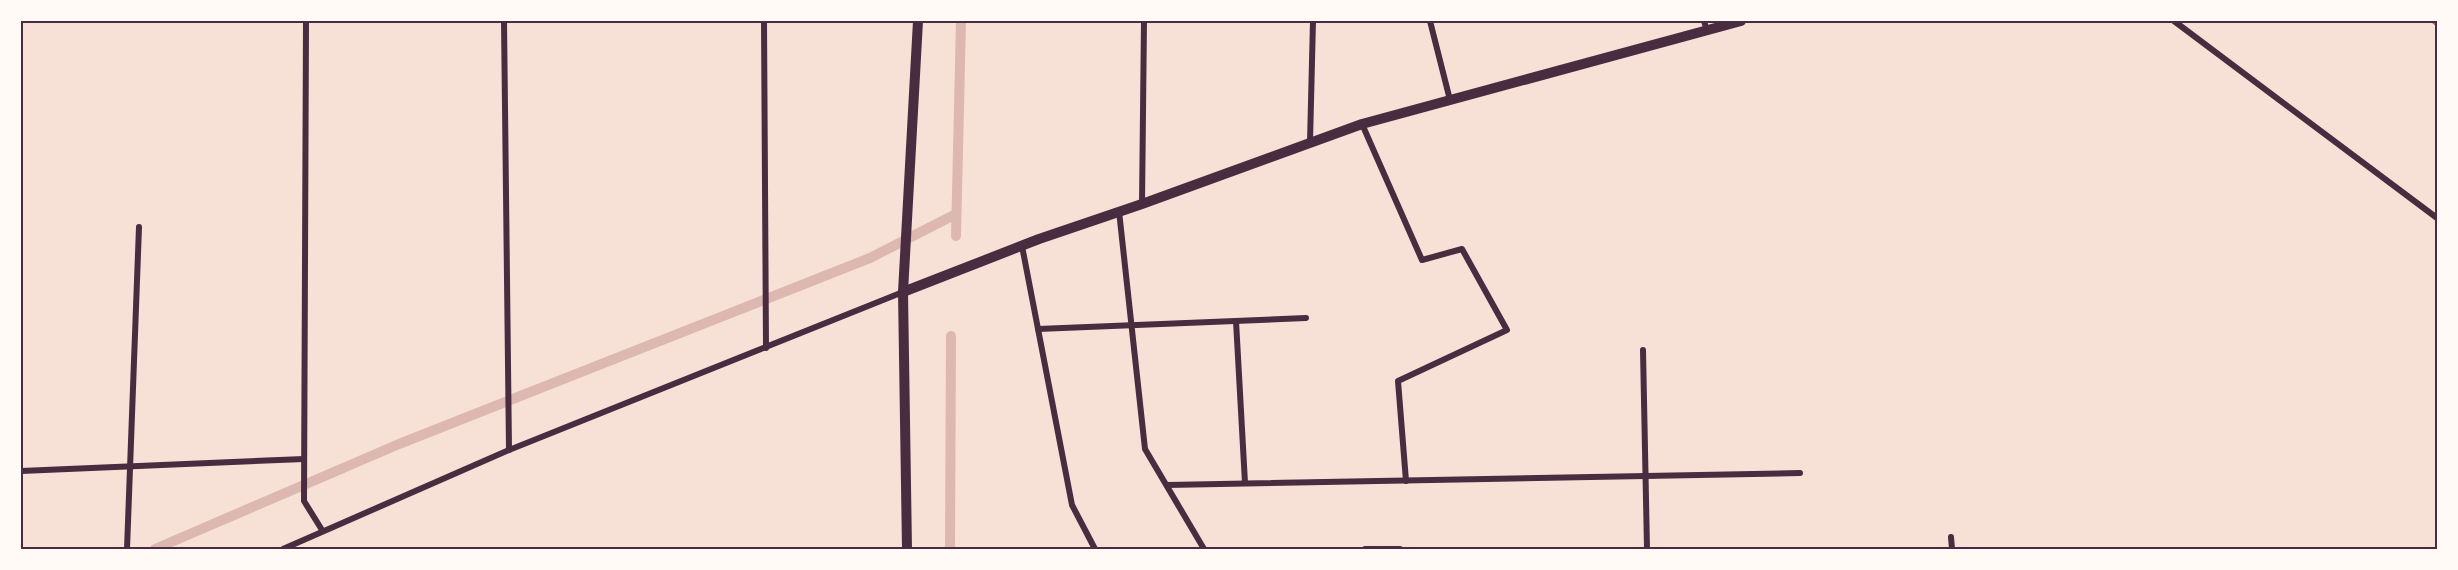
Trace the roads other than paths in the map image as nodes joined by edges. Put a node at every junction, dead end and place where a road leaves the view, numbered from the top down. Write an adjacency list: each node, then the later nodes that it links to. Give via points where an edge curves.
1 (306, 21): 27 (street)
2 (504, 21): 26 (street)
3 (764, 21): 24 (street)
4 (918, 21): 19 (street)
5 (1144, 21): 14 (street)
6 (1313, 21): 13 (street)
7 (1430, 21): 11 (street)
8 (1741, 21): 10 (street)
9 (2174, 21): 16 (street)
10 (1706, 26): 11 (street)
11 (1450, 100): 12 (street)
12 (1362, 124): 13 (street); 32 (street, via 1422,260 1462,249 1507,330 1398,381)
13 (1310, 142): 14 (street)
14 (1142, 204): 15 (street)
15 (1119, 211): 18 (street); 22 (street)
16 (2437, 218)
17 (139, 227): 28 (street)
18 (1022, 246): 19 (street); 23 (street)
19 (903, 292): 24 (street); 39 (street)
20 (1306, 318): 21 (street)
21 (1236, 321): 22 (street); 33 (street)
22 (1131, 325): 23 (street); 34 (street, via 1145,449)
23 (1038, 329): 40 (street, via 1072,505)
24 (766, 348): 26 (street)
25 (1643, 350): 31 (street)
26 (509, 450): 35 (street)
27 (304, 459): 28 (street); 35 (street, via 304,501)
28 (130, 466): 29 (street); 37 (street)
29 (21, 471)
30 (1800, 473): 31 (street)
31 (1645, 476): 32 (street); 44 (street)
32 (1406, 481): 33 (street)
33 (1245, 483): 34 (street)
34 (1167, 485): 41 (street)
35 (322, 530): 38 (street)
36 (1951, 537): 45 (street)
37 (127, 549)
38 (283, 549)
39 (907, 549)
40 (1095, 549)
41 (1204, 549)
42 (1365, 549): 43 (street)
43 (1400, 549)
44 (1647, 549)
45 (1952, 549)

